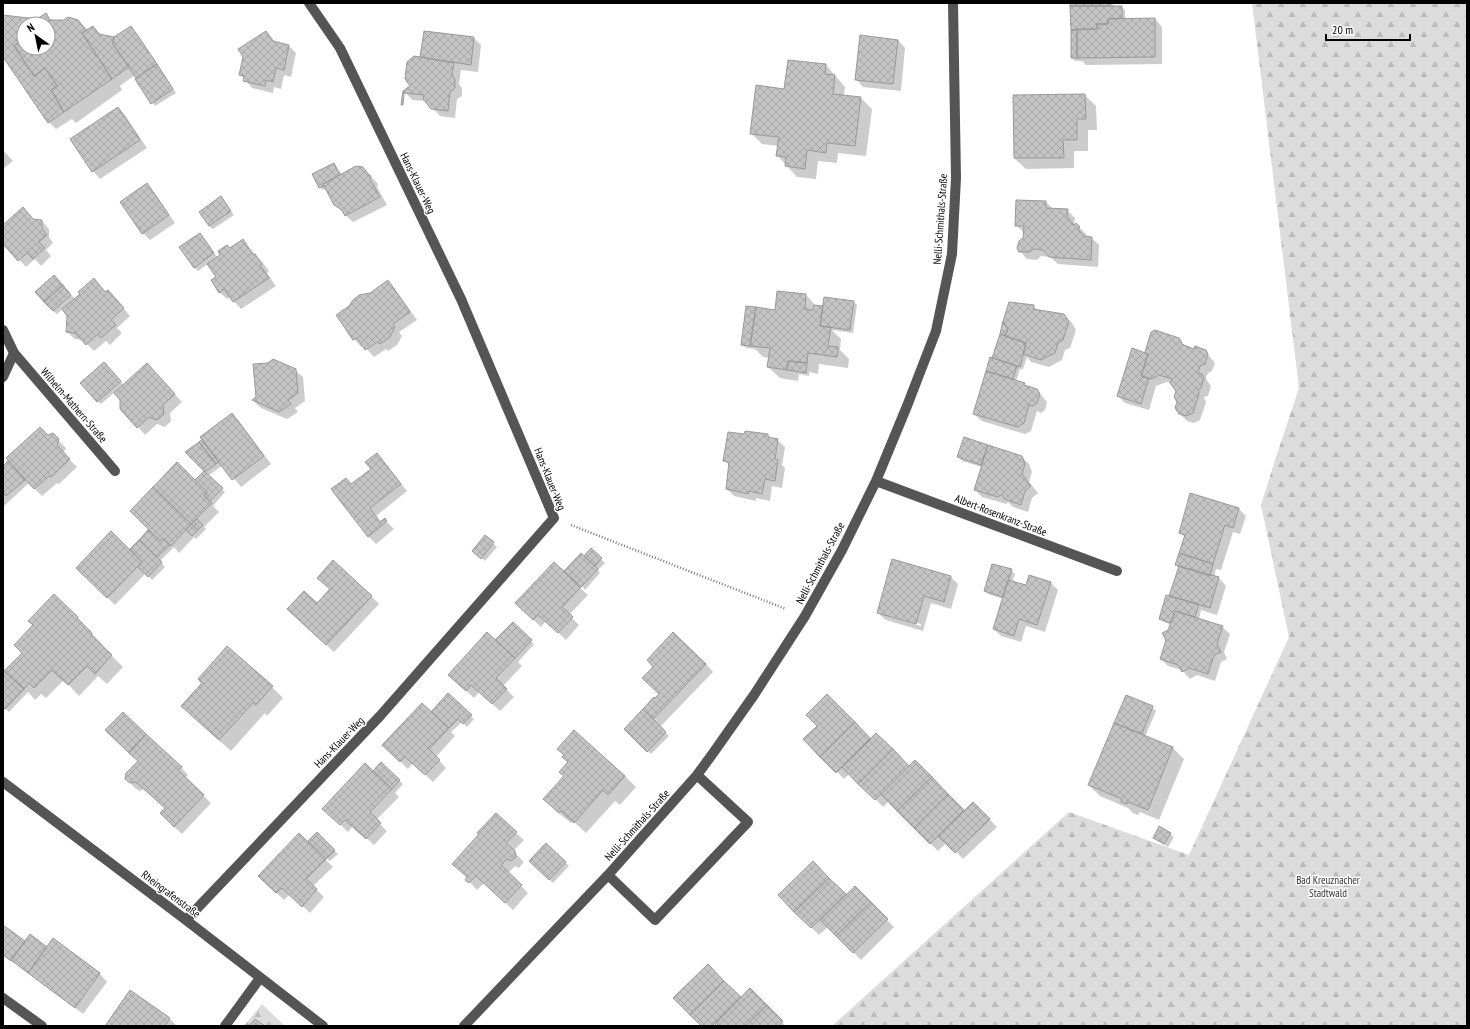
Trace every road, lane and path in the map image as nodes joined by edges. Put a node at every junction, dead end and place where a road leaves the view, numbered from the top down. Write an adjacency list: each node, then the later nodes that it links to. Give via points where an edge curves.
1 (309, 3): 8 (street, Hans-Klauer-Weg, via 340,48 458,292)
2 (953, 3): 7 (street, Nelli-Schmithals-Straße, via 956,178 952,254 936,331)
3 (3, 330): 4 (street, Wilhelm-Mathern-Straße)
4 (14, 353): 5 (street); 6 (street, Wilhelm-Mathern-Straße)
5 (3, 377)
6 (115, 472)
7 (876, 481): 9 (street, Albert-Rosenkranz-Straße); 10 (street, Nelli-Schmithals-Straße, via 842,550)
8 (554, 518): 10 (path); 14 (street, Hans-Klauer-Weg, via 380,716)
9 (1117, 571)
10 (805, 616): 11 (street, Nelli-Schmithals-Straße, via 754,696)
11 (697, 775): 13 (street, Nelli-Schmithals-Straße); 13 (street, via 748,822 655,920)
12 (3, 782): 14 (street, Rheingrafenstraße)
13 (608, 875): 20 (street, Nelli-Schmithals-Straße)
14 (186, 920): 15 (street, Rheingrafenstraße)
15 (260, 978): 18 (street); 19 (street, Rheingrafenstraße)
16 (3, 998): 17 (street)
17 (42, 1026)
18 (225, 1026)
19 (323, 1026)
20 (464, 1026)

